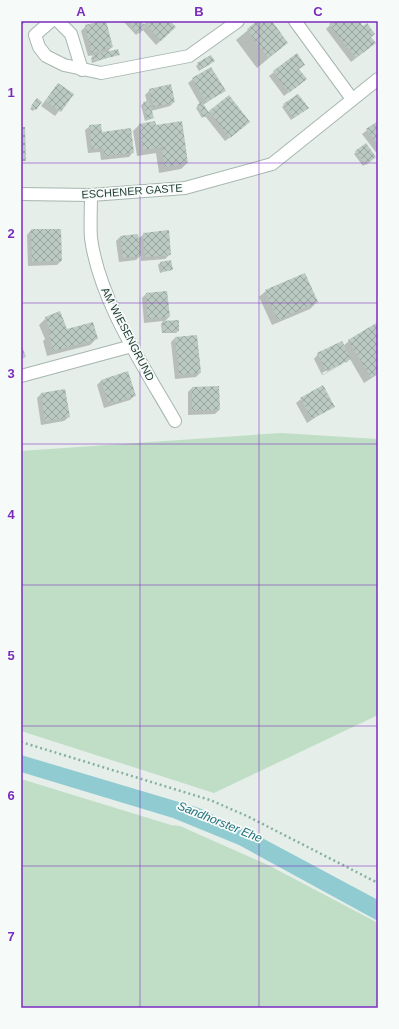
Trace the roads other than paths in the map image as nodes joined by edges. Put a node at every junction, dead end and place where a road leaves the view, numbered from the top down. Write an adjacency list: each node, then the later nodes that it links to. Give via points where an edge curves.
1 (51, 21): 5 (street, via 35,35 39,47 46,56)
2 (58, 21): 5 (street, via 71,34)
3 (238, 21): 5 (street, via 190,56 101,73)
4 (295, 21): 7 (street)
5 (82, 70)
6 (378, 79): 7 (street, ESCHENER GASTE)
7 (352, 99): 9 (street, ESCHENER GASTE, via 272,164 185,188)
8 (21, 194): 9 (street, ESCHENER GASTE)
9 (91, 195): 10 (street, AM WIESENGRUND, via 91,238 102,284)
10 (132, 346): 11 (street); 12 (street, AM WIESENGRUND)
11 (21, 376)
12 (176, 421)

